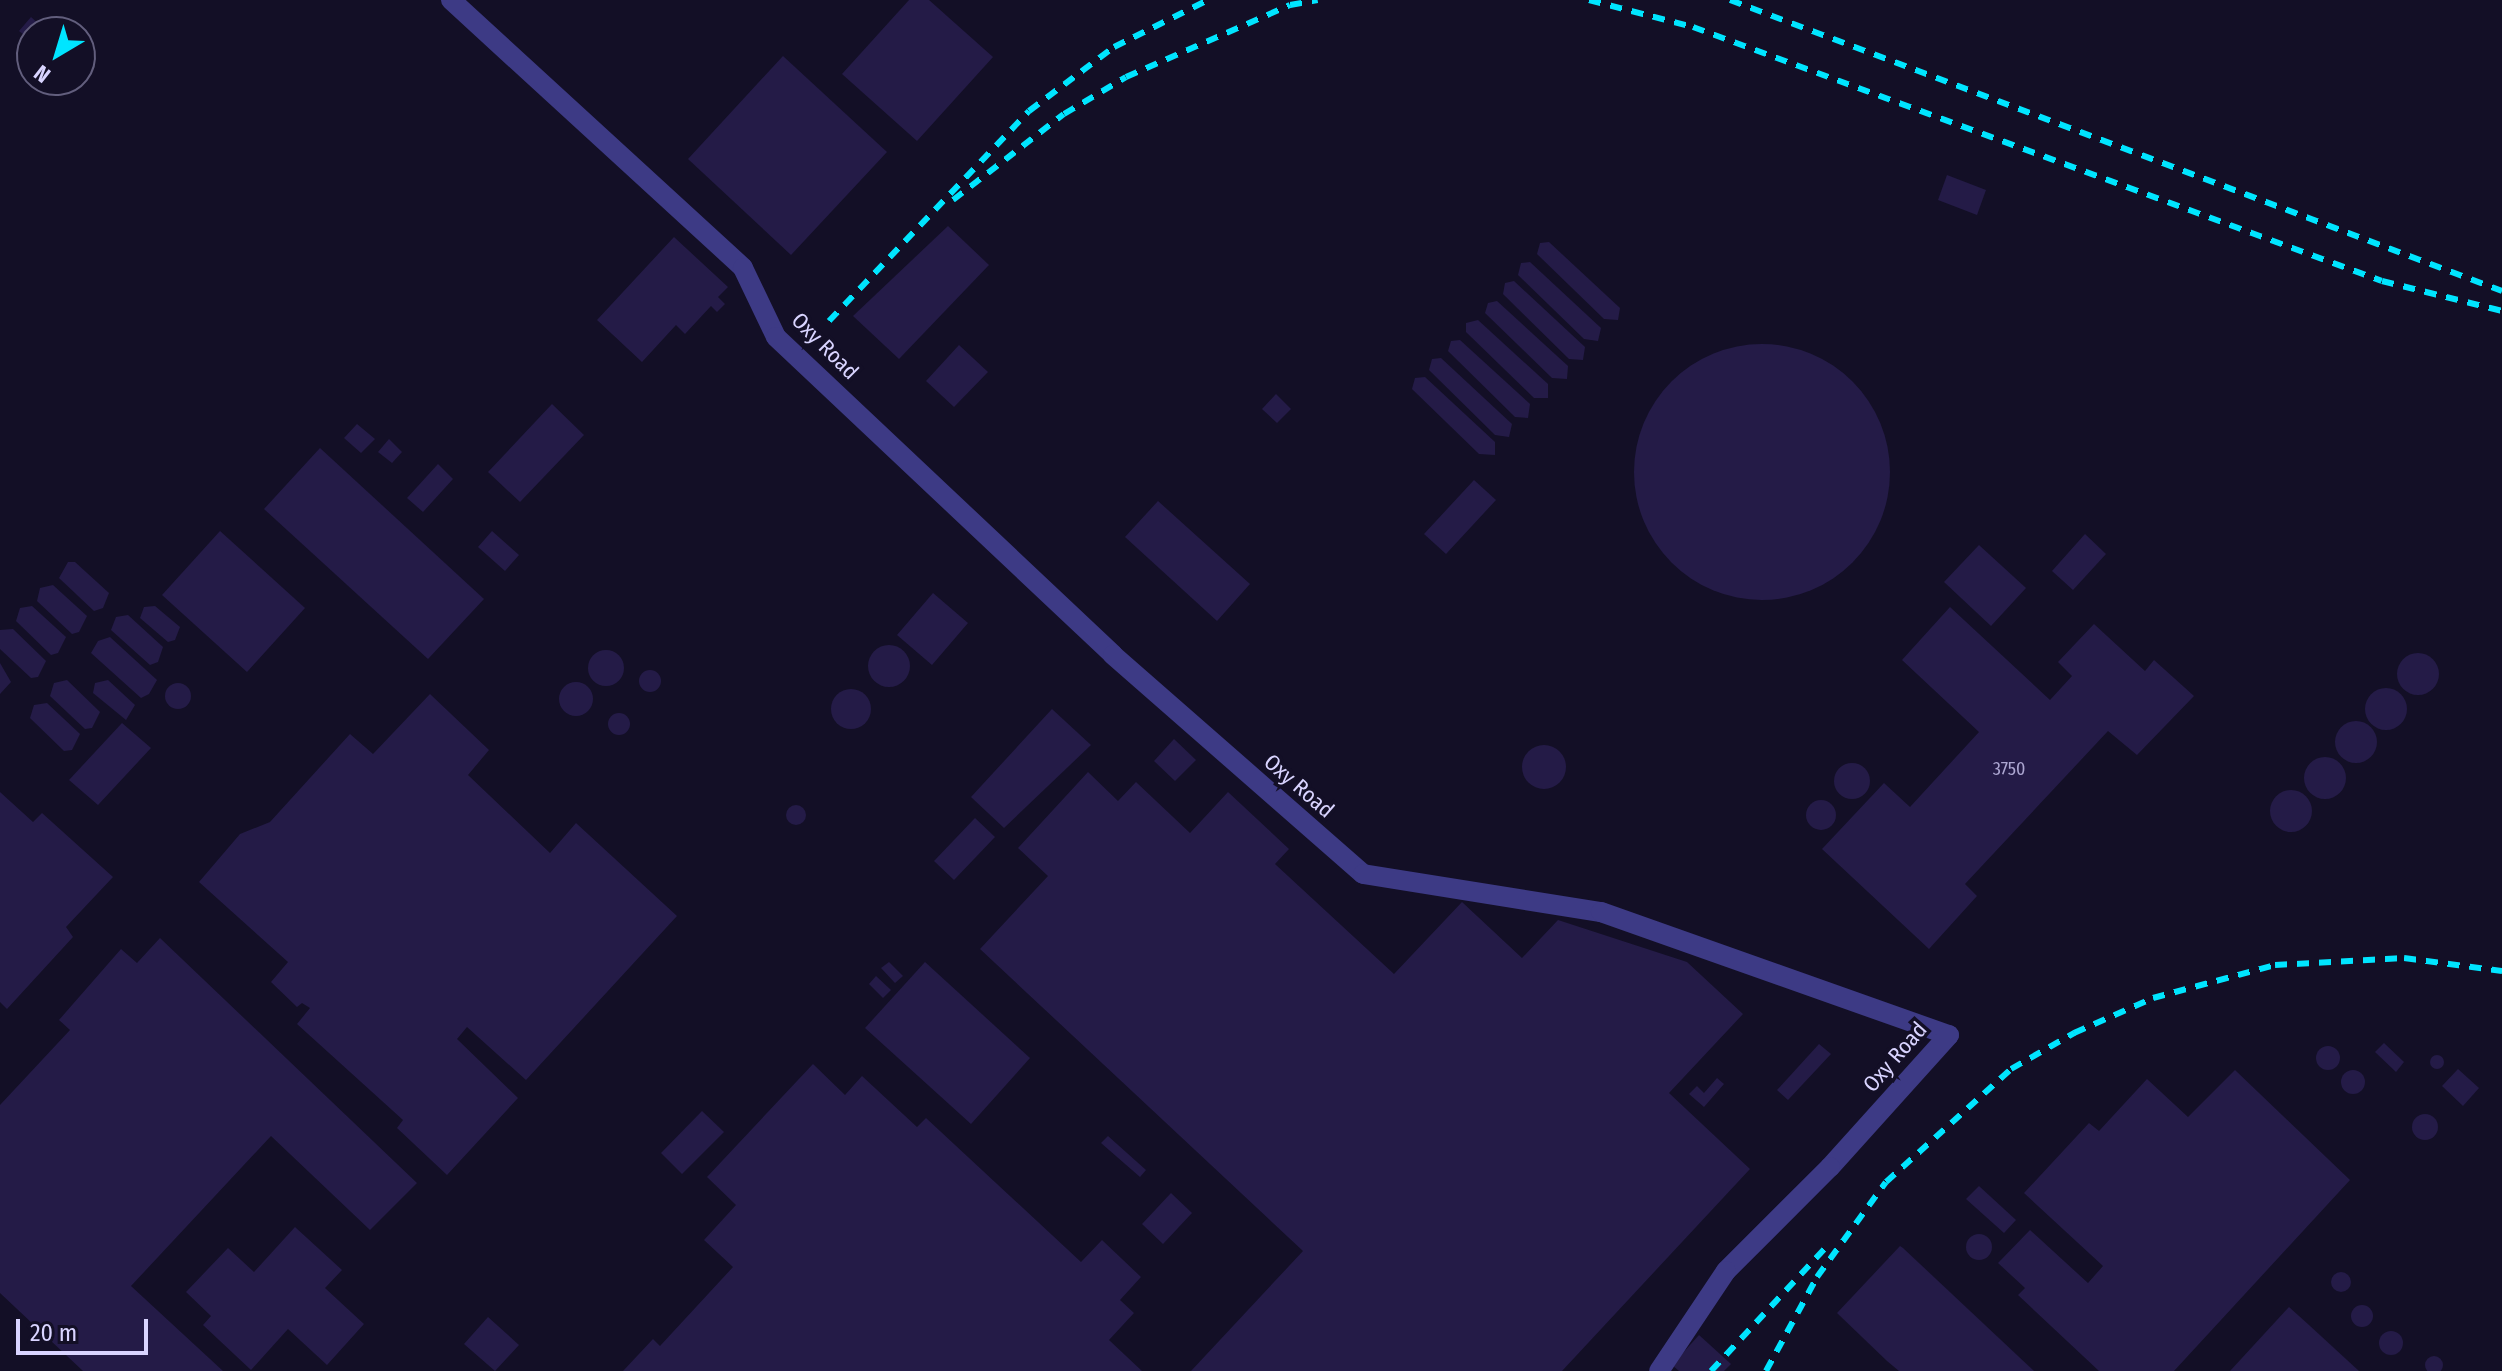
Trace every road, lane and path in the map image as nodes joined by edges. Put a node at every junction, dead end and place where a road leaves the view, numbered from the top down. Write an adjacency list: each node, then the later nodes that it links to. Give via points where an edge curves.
1 (451, 0): 2 (street, Oxy Road, via 743,268 776,337 1113,655 1363,874 1601,912 1949,1035 1830,1167 1726,1271)
2 (1659, 1371)

